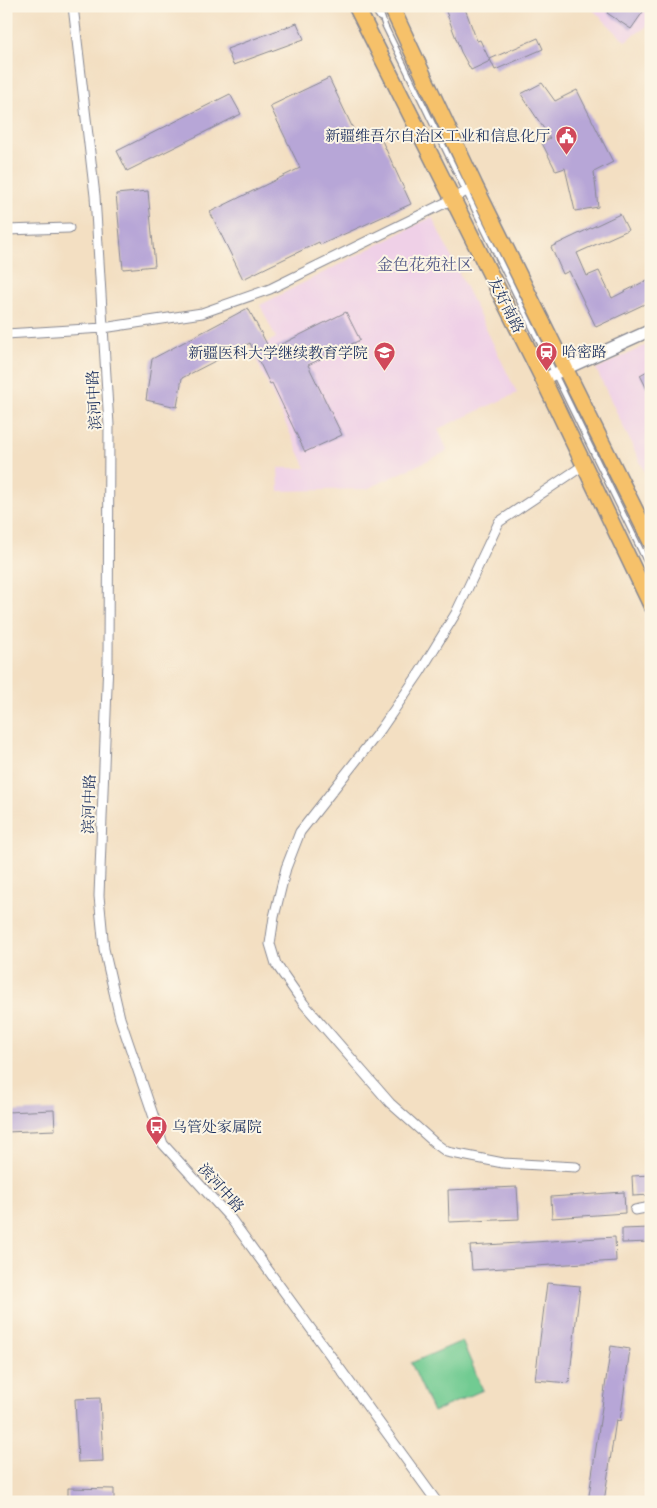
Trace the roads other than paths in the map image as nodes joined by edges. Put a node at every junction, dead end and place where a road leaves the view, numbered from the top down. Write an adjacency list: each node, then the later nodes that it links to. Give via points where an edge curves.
1 (73, 6): 10 (street, 滨河中路, via 95,196)
2 (356, 6): 7 (main road, 友好南路)
3 (372, 6): 6 (lane)
4 (378, 6): 6 (lane)
5 (391, 6): 7 (main road, 友好南路)
6 (385, 26): 7 (lane)
7 (464, 192): 10 (street, via 270,289 202,313); 13 (main road, 友好南路); 13 (main road, 友好南路)
8 (69, 228): 9 (street)
9 (6, 230)
10 (103, 328): 12 (street); 21 (street, 滨河中路, via 109,425 108,661 99,896 104,949 120,1018 162,1144 231,1219)
11 (651, 330): 13 (street)
12 (6, 334)
13 (554, 373): 14 (main road, 友好南路); 15 (main road, 友好南路); 16 (lane)
14 (584, 466): 17 (main road, 友好南路); 18 (street, via 499,522 456,613 420,672 381,729 300,832 286,868 270,944 276,964 304,1004 390,1103 436,1144 447,1152 503,1163)
15 (651, 542)
16 (651, 571)
17 (651, 606)
18 (576, 1167)
19 (651, 1208): 20 (street)
20 (635, 1210)
21 (437, 1502)

